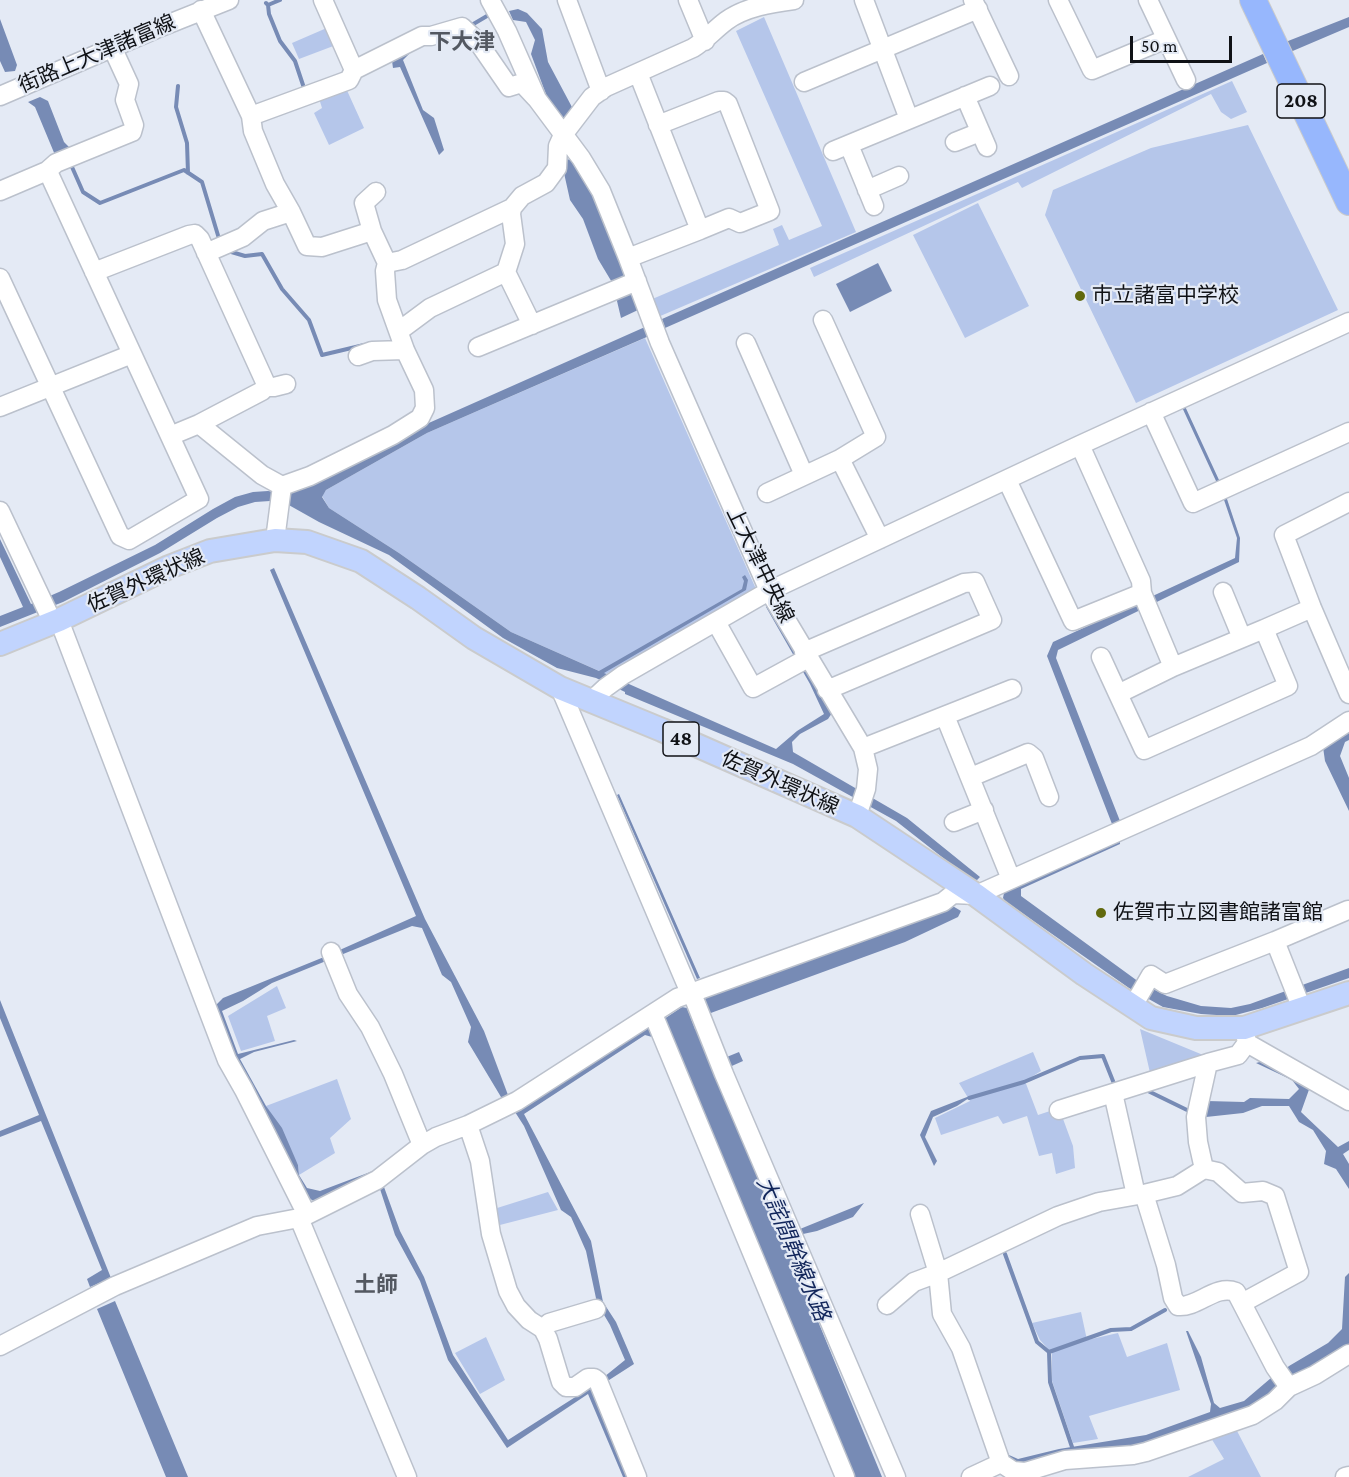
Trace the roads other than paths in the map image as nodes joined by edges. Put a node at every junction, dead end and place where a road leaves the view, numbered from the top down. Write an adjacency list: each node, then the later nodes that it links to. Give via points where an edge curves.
1 (229, 0): 13 (street, 街路上大津諸富線)
2 (323, 0): 18 (street)
3 (490, 0): 27 (street, 上大津中央線)
4 (567, 0): 24 (street)
5 (688, 0): 15 (street)
6 (794, 0): 11 (street)
7 (864, 0): 17 (street)
8 (1058, 0): 14 (street, via 1092,69)
9 (1148, 0): 14 (street)
10 (1253, 0): 37 (highway, 208)
11 (772, 2): 15 (street, via 738,14)
12 (976, 5): 17 (street); 20 (street)
13 (201, 10): 16 (street, 街路上大津諸富線); 28 (street)
14 (1167, 39): 21 (street)
15 (705, 41): 19 (street)
16 (112, 47): 25 (street, 街路上大津諸富線); 33 (street, via 129,84 125,100 134,125 132,132 56,163)
17 (883, 49): 22 (street); 29 (street)
18 (354, 70): 27 (street, via 422,36 462,27 478,42 509,87 522,83); 28 (street, via 349,80)
19 (638, 73): 24 (street); 30 (street)
20 (1009, 76)
21 (1186, 80)
22 (804, 81)
23 (990, 86): 26 (street)
24 (601, 91): 31 (street)
25 (0, 96)
26 (965, 96): 29 (street); 32 (street, via 983,139)
27 (537, 99): 31 (street, 上大津中央線)
28 (251, 116): 39 (street, via 275,184)
29 (909, 119): 34 (street, via 841,148 871,198)
30 (658, 125): 40 (street); 40 (street, via 719,101 728,104 770,211 740,223 729,218)
31 (563, 135): 38 (street, via 557,168 546,183 522,196); 43 (street, 上大津中央線, via 601,191)
32 (955, 142)
33 (47, 171): 35 (street); 45 (street)
34 (899, 176)
35 (0, 191)
36 (376, 192): 41 (street, via 364,203)
37 (1349, 201)
38 (512, 208): 44 (street, via 402,260); 46 (street, via 515,244)
39 (291, 212): 41 (street, via 307,246 322,247); 42 (street, via 263,220 243,237)
40 (700, 230): 43 (street)
41 (372, 231): 44 (street)
42 (206, 253): 45 (street, via 200,239 189,235); 60 (street)
43 (628, 258): 48 (street, 上大津中央線)
44 (387, 263): 52 (street, via 387,300)
45 (94, 272): 56 (street)
46 (506, 272): 51 (street); 52 (street, via 429,308)
47 (0, 278): 59 (street)
48 (637, 281): 51 (street); 76 (street, 上大津中央線)
49 (823, 320): 67 (street, via 876,437)
50 (1349, 322): 62 (street)
51 (532, 324): 54 (street)
52 (399, 331): 55 (street)
53 (746, 343): 68 (street)
54 (478, 347)
55 (405, 350): 57 (street, via 372,351); 70 (street, via 424,390 425,408 420,418 310,476)
56 (132, 354): 59 (street); 65 (street)
57 (358, 356)
58 (286, 384): 60 (street)
59 (51, 387): 61 (street); 65 (street, via 120,536 129,540 199,499)
60 (266, 387): 63 (street)
61 (0, 407)
62 (1151, 412): 64 (street, via 1193,503); 66 (street)
63 (199, 424): 65 (street); 70 (street, via 262,475)
64 (1349, 432)
65 (170, 436)
66 (1080, 445): 69 (street); 78 (street, via 1142,581)
67 (840, 459): 68 (street); 74 (street)
68 (804, 475): 71 (street)
69 (1007, 480): 74 (street); 78 (street, via 1073,621)
70 (282, 486): 75 (street)
71 (766, 494)
72 (1349, 502): 79 (street, via 1284,535)
73 (0, 511): 80 (street)
74 (880, 539): 76 (street)
75 (275, 540): 80 (main road, 佐賀外環状線 / 48, via 210,551); 88 (main road, 佐賀外環状線 / 48, via 307,542 361,561 474,638)
76 (769, 591): 81 (street); 86 (street, 上大津中央線)
77 (1222, 592): 83 (street)
78 (1142, 593): 87 (street)
79 (1312, 608): 82 (street); 93 (street)
80 (53, 619): 84 (main road, 佐賀外環状線 / 48); 122 (street, via 227,1060)
81 (716, 622): 86 (street, via 753,688 764,692); 91 (street, via 623,675)
82 (1264, 629): 83 (street); 92 (street, via 1288,686 1143,750)
83 (1242, 638): 87 (street)
84 (0, 644)
85 (1101, 657): 92 (street)
86 (802, 658): 90 (street, 上大津中央線); 90 (street, via 964,583 975,582 992,620)
87 (1173, 667): 92 (street)
88 (560, 688): 91 (main road, 佐賀外環状線 / 48); 107 (street)
89 (1012, 689): 94 (street)
90 (827, 690): 96 (street, 上大津中央線)
91 (599, 694): 99 (main road, 佐賀外環状線 / 48)
92 (1118, 694)
93 (1349, 694)
94 (945, 716): 96 (street); 97 (street)
95 (1349, 721): 102 (street, via 1311,746)
96 (863, 748): 99 (street, 上大津中央線, via 868,769)
97 (971, 777): 98 (street, via 1028,753 1034,758); 100 (street)
98 (1049, 797)
99 (861, 804): 103 (main road, 佐賀外環状線 / 48)
100 (984, 810): 101 (street); 102 (street)
101 (954, 822)
102 (1011, 879): 103 (street)
103 (976, 895): 107 (street, via 953,894 944,902); 109 (main road, 佐賀外環状線 / 48, via 1084,974)
104 (1348, 910): 105 (street)
105 (1275, 941): 109 (street, via 1165,984 1151,975); 110 (street)
106 (332, 955): 118 (street, via 348,994 388,1063)
107 (690, 993): 111 (street); 136 (street)
108 (1349, 993): 110 (main road, 佐賀外環状線 / 48)
109 (1140, 995): 112 (main road, 佐賀外環状線 / 48, via 1151,1018)
110 (1297, 997): 112 (main road, 佐賀外環状線 / 48)
111 (653, 1014): 117 (street, via 512,1103); 135 (street)
112 (1245, 1036): 113 (street, via 1238,1055); 115 (street)
113 (1208, 1063): 114 (street); 119 (street, via 1196,1117)
114 (1113, 1093): 116 (street); 120 (street)
115 (1349, 1101)
116 (1059, 1110)
117 (468, 1125): 118 (street); 127 (street, via 480,1161 491,1234 508,1291 516,1306)
118 (422, 1145): 122 (street, via 377,1180)
119 (1204, 1170): 120 (street, via 1177,1185); 124 (street, via 1218,1172 1242,1193 1263,1191 1275,1196 1299,1272)
120 (1140, 1194): 123 (street, via 1058,1216); 124 (street, via 1178,1306 1186,1307 1228,1289 1236,1292)
121 (920, 1214): 123 (street)
122 (303, 1217): 128 (street, via 257,1226 181,1258 116,1286); 133 (street)
123 (938, 1273): 125 (street, via 914,1282); 131 (street, via 942,1314 961,1348)
124 (1242, 1303): 130 (street)
125 (887, 1305)
126 (596, 1310): 127 (street, via 549,1323)
127 (543, 1329): 134 (street, via 566,1387 575,1387 588,1378 598,1381)
128 (0, 1346)
129 (1349, 1354): 130 (street)
130 (1289, 1387): 131 (street, via 1253,1415 1146,1452 1065,1460 1025,1472 1013,1471)
131 (1001, 1463): 137 (street)
132 (1349, 1476): 138 (street)
133 (407, 1477)
134 (638, 1477)
135 (845, 1477)
136 (896, 1477)
137 (971, 1477)
138 (1345, 1477)

